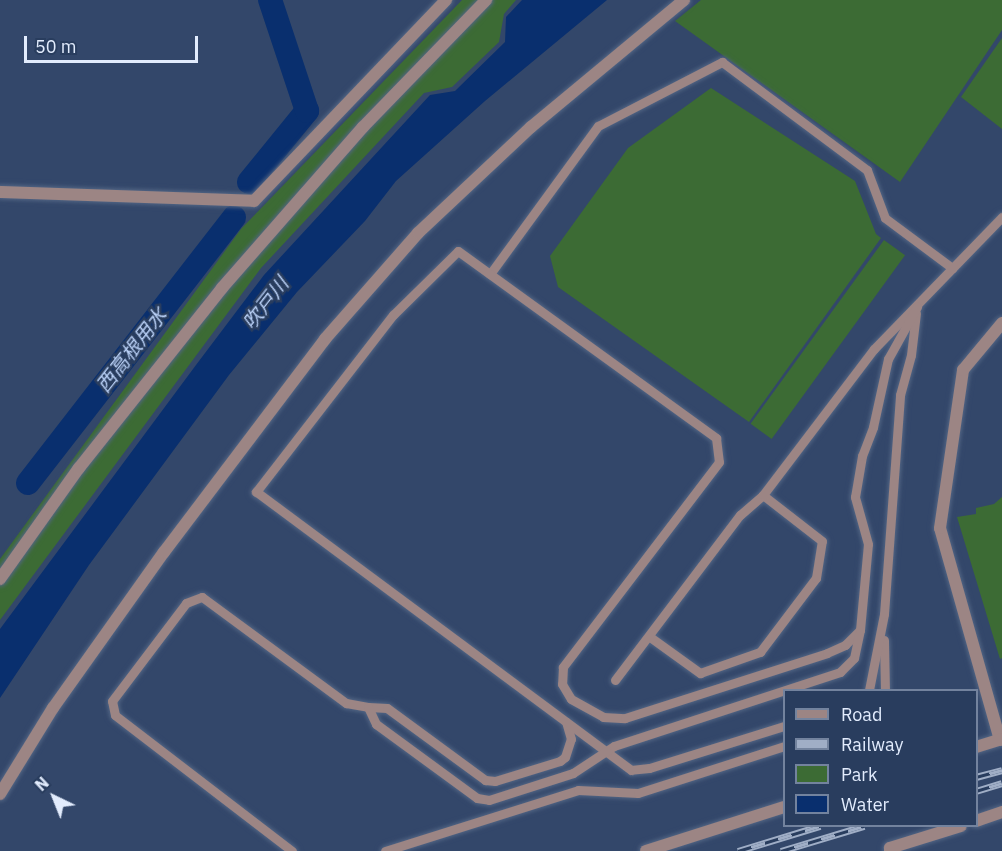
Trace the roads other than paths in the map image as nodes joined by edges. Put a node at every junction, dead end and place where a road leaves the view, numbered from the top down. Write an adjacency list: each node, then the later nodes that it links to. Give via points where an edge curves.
1 (446, 0): 4 (street, via 254,201)
2 (486, 0): 11 (street, via 363,127 222,288 79,468)
3 (684, 0): 27 (street, via 531,127 418,233 325,339 157,562 53,708)
4 (0, 192)
5 (1002, 217): 6 (lane)
6 (952, 268): 7 (lane, via 885,218 867,170 722,62 598,126); 8 (lane)
7 (490, 274): 13 (lane, via 716,438 719,462 563,667 562,684 571,699 603,717 625,718 827,653 845,645); 21 (lane, via 459,251 393,315 256,492)
8 (916, 307): 10 (lane, via 874,349); 12 (lane, via 911,355 900,395); 13 (lane, via 888,359 873,427 862,456 855,497 868,544)
9 (1002, 323): 23 (street, via 963,370 940,528)
10 (763, 495): 14 (lane, via 740,514); 14 (lane, via 822,541 816,578 760,652 700,673)
11 (0, 579)
12 (884, 614): 17 (lane); 18 (lane)
13 (860, 630): 16 (lane, via 854,658 840,672)
14 (650, 637): 15 (lane)
15 (615, 680)
16 (788, 689)
17 (869, 689)
18 (885, 689)
19 (783, 691): 26 (lane)
20 (369, 707): 21 (lane, via 387,708 485,780 495,781 565,757 571,740); 26 (lane, via 376,724 477,798 489,800 573,773); 33 (lane, via 346,704 202,597 186,603 112,701 115,715)
21 (565, 720): 26 (lane)
22 (783, 726): 26 (lane, via 649,768 631,770)
23 (1001, 740): 25 (street)
24 (783, 746): 34 (lane, via 638,793 578,790)
25 (978, 746)
26 (606, 751)
27 (0, 794)
28 (783, 807): 35 (street)
29 (1002, 812): 30 (street)
30 (978, 819)
31 (955, 827): 32 (street)
32 (887, 850)
33 (292, 851)
34 (385, 851)
35 (646, 851)

